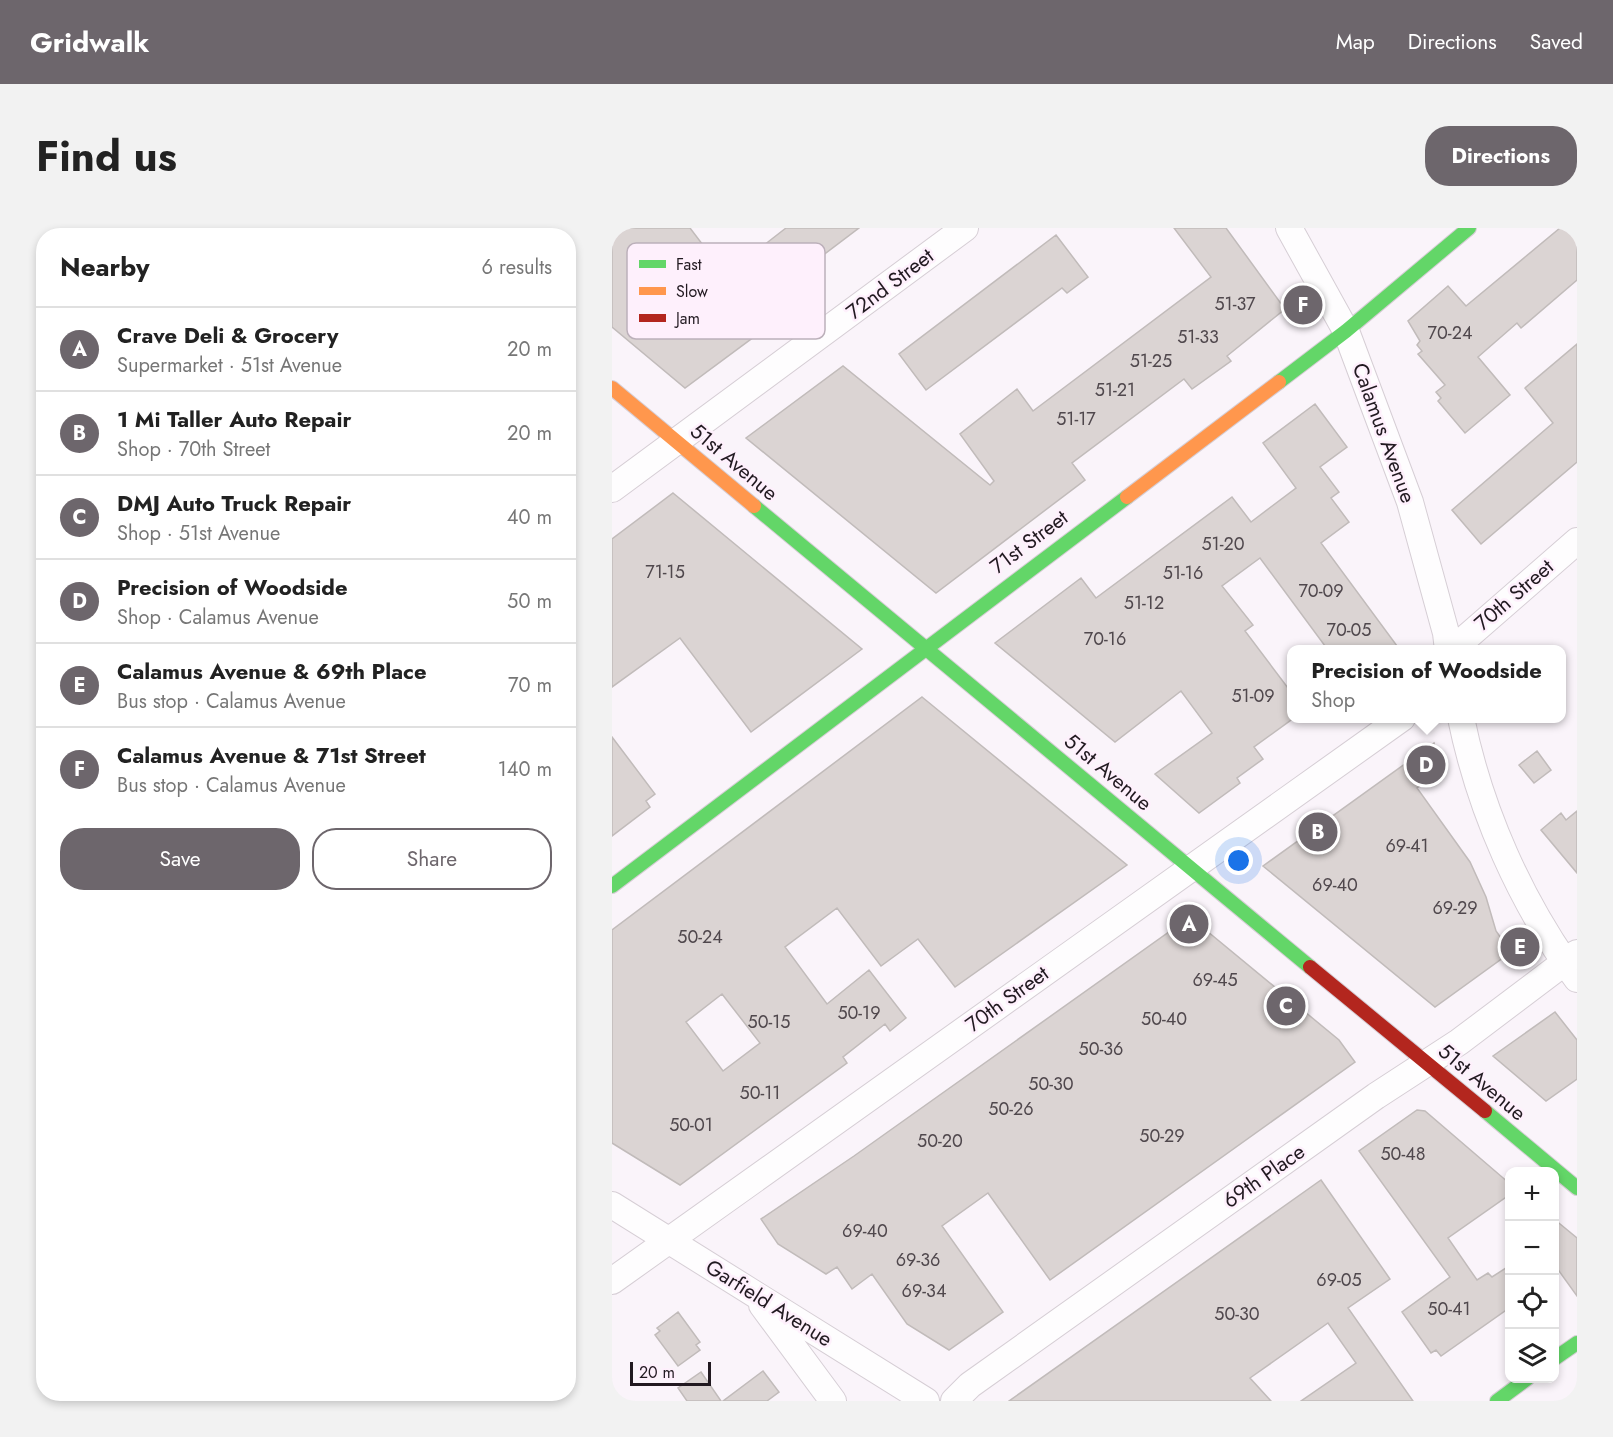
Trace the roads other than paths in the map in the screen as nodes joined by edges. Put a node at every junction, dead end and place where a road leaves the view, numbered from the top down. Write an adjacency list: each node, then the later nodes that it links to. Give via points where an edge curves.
1 (965, 228): 5 (street, 72nd Street)
2 (1289, 228): 4 (street, Calamus Avenue)
3 (1468, 228): 4 (street, 71st Street)
4 (1346, 331): 11 (street, Calamus Avenue, via 1410,502); 13 (street, 71st Street)
5 (825, 332)
6 (815, 339): 8 (street, 72nd Street)
7 (613, 388): 8 (street, 51st Avenue)
8 (676, 442): 9 (street, 72nd Street); 13 (street, 51st Avenue)
9 (612, 489)
10 (1577, 541): 12 (street, 70th Street)
11 (1447, 645)
12 (1458, 645)
13 (924, 648): 16 (street, 51st Avenue); 17 (street, 71st Street)
14 (1395, 723): 16 (street, 70th Street)
15 (1462, 723): 18 (street, via 1492,822 1509,862 1546,933)
16 (1190, 868): 19 (street, 51st Avenue); 22 (street, 70th Street)
17 (612, 886)
18 (1573, 965): 19 (street, 69th Place)
19 (1427, 1064): 20 (street, 51st Avenue); 30 (street, 69th Place, via 1376,1096 970,1385)
20 (1577, 1188)
21 (612, 1205): 22 (street, Garfield Avenue)
22 (669, 1241): 23 (street, 70th Street); 24 (street, Garfield Avenue)
23 (612, 1281)
24 (755, 1294): 28 (street); 29 (street, Garfield Avenue)
25 (1577, 1343): 26 (street)
26 (1559, 1356)
27 (1521, 1383): 31 (street)
28 (833, 1401)
29 (926, 1401)
30 (954, 1401)
31 (1497, 1401)

